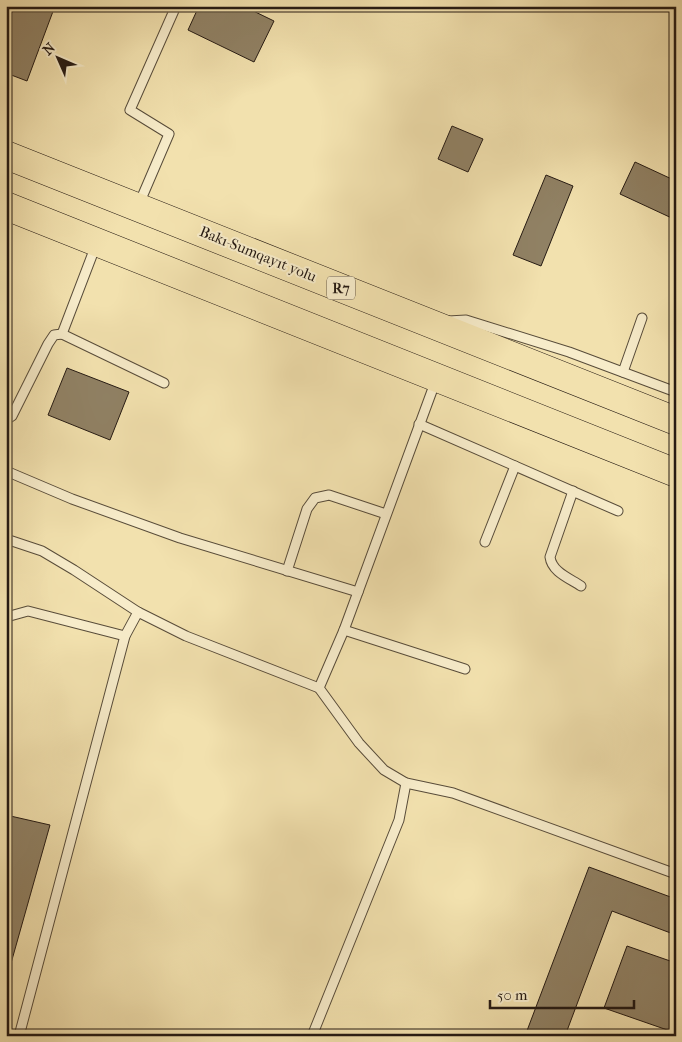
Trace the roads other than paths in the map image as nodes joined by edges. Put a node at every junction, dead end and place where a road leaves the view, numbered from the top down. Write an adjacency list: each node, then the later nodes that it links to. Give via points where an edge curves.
1 (176, 6): 4 (lane, via 130,110 169,134)
2 (6, 155): 4 (highway, Bakı-Sumqayıt yolu / R7)
3 (6, 206): 5 (highway)
4 (138, 207): 7 (highway, Bakı-Sumqayıt yolu / R7)
5 (97, 242): 8 (lane); 10 (highway)
6 (642, 318): 9 (lane)
7 (428, 322): 9 (lane, via 466,320); 14 (highway, Bakı-Sumqayıt yolu / R7)
8 (62, 334): 11 (lane); 13 (lane, via 54,335 48,344 12,416)
9 (622, 372): 12 (lane)
10 (436, 377): 15 (lane); 18 (highway)
11 (164, 383)
12 (676, 392)
13 (6, 420)
14 (676, 421)
15 (419, 424): 16 (lane); 21 (lane)
16 (515, 466): 19 (lane); 23 (lane)
17 (6, 471): 24 (lane, via 180,538)
18 (676, 472)
19 (573, 491): 20 (lane); 25 (lane, via 550,557 555,569)
20 (618, 511)
21 (386, 514): 24 (lane, via 329,495 315,498 307,509); 26 (lane)
22 (6, 539): 27 (lane, via 42,551)
23 (485, 542)
24 (287, 571): 26 (lane)
25 (581, 586)
26 (358, 592): 29 (lane)
27 (138, 612): 30 (lane); 32 (lane, via 186,636)
28 (6, 619): 30 (lane, via 28,611)
29 (344, 630): 31 (lane); 32 (lane)
30 (124, 636): 35 (lane)
31 (465, 669)
32 (319, 688): 33 (lane, via 377,763)
33 (406, 783): 34 (lane, via 453,794); 36 (lane, via 399,820)
34 (676, 874)
35 (19, 1036)
36 (312, 1036)

